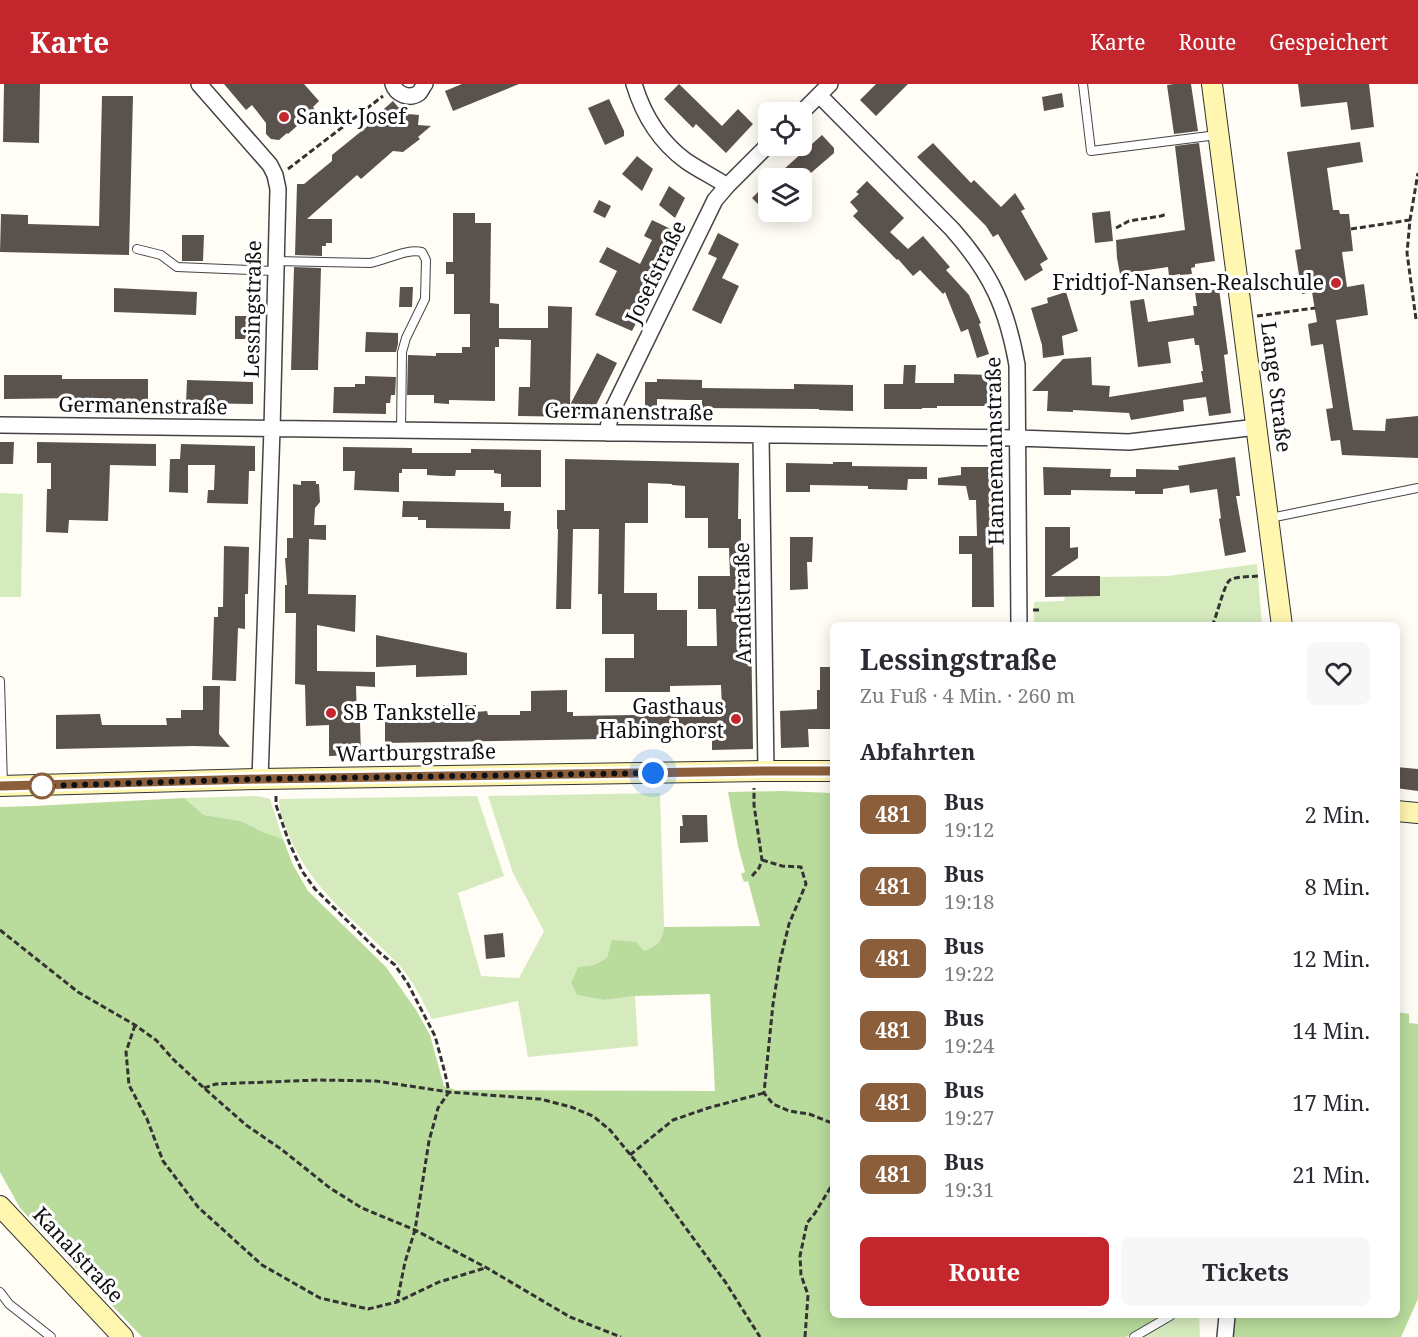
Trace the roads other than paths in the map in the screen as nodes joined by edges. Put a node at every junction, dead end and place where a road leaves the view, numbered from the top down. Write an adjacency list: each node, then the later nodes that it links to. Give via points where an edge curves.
1 (199, 84): 13 (street, Lessingstraße, via 270,165 275,176)
2 (425, 84): 6 (street, via 410,96 400,94)
3 (634, 84): 11 (street, via 650,122 668,146)
4 (1083, 84): 9 (lane, via 1091,151)
5 (1212, 84): 9 (main road, Lange Straße)
6 (393, 86)
7 (825, 89): 8 (street); 20 (street, Hannemannstraße, via 967,246 993,286 1007,319 1017,365)
8 (812, 102)
9 (1218, 134): 15 (main road, Lange Straße)
10 (758, 155): 11 (street, Josefstraße)
11 (727, 186): 18 (street, Josefstraße, via 715,200 611,413)
12 (137, 249): 13 (lane, via 161,255 177,267)
13 (275, 266): 16 (street, Lessingstraße); 17 (lane, via 370,263 415,250 422,252 426,260 425,299 402,352)
14 (0, 425): 16 (street, Germanenstraße)
15 (1257, 427): 20 (street, Germanenstraße, via 1129,442); 22 (main road, Lange Straße)
16 (272, 429): 17 (street, Germanenstraße); 28 (street, Lessingstraße)
17 (401, 430): 18 (street, Germanenstraße)
18 (607, 433): 19 (street, Germanenstraße)
19 (761, 435): 20 (street, Germanenstraße); 26 (street, Arndtstraße)
20 (1018, 438): 23 (street, Hannemannstraße)
21 (1418, 488): 22 (lane)
22 (1269, 518): 24 (main road, Lange Straße)
23 (1019, 622)
24 (1282, 622)
25 (0, 681): 29 (lane)
26 (760, 771): 27 (main road, Wartburgstraße); 28 (main road, Wartburgstraße)
27 (830, 771)
28 (268, 779): 29 (main road, Wartburgstraße)
29 (2, 786)
30 (1400, 811): 31 (main road)
31 (1418, 813)
32 (0, 1206): 37 (main road, Kanalstraße)
33 (0, 1293): 36 (lane)
34 (1167, 1318): 38 (lane)
35 (1227, 1318): 39 (street)
36 (51, 1337)
37 (123, 1337)
38 (1134, 1337)
39 (1225, 1337)

